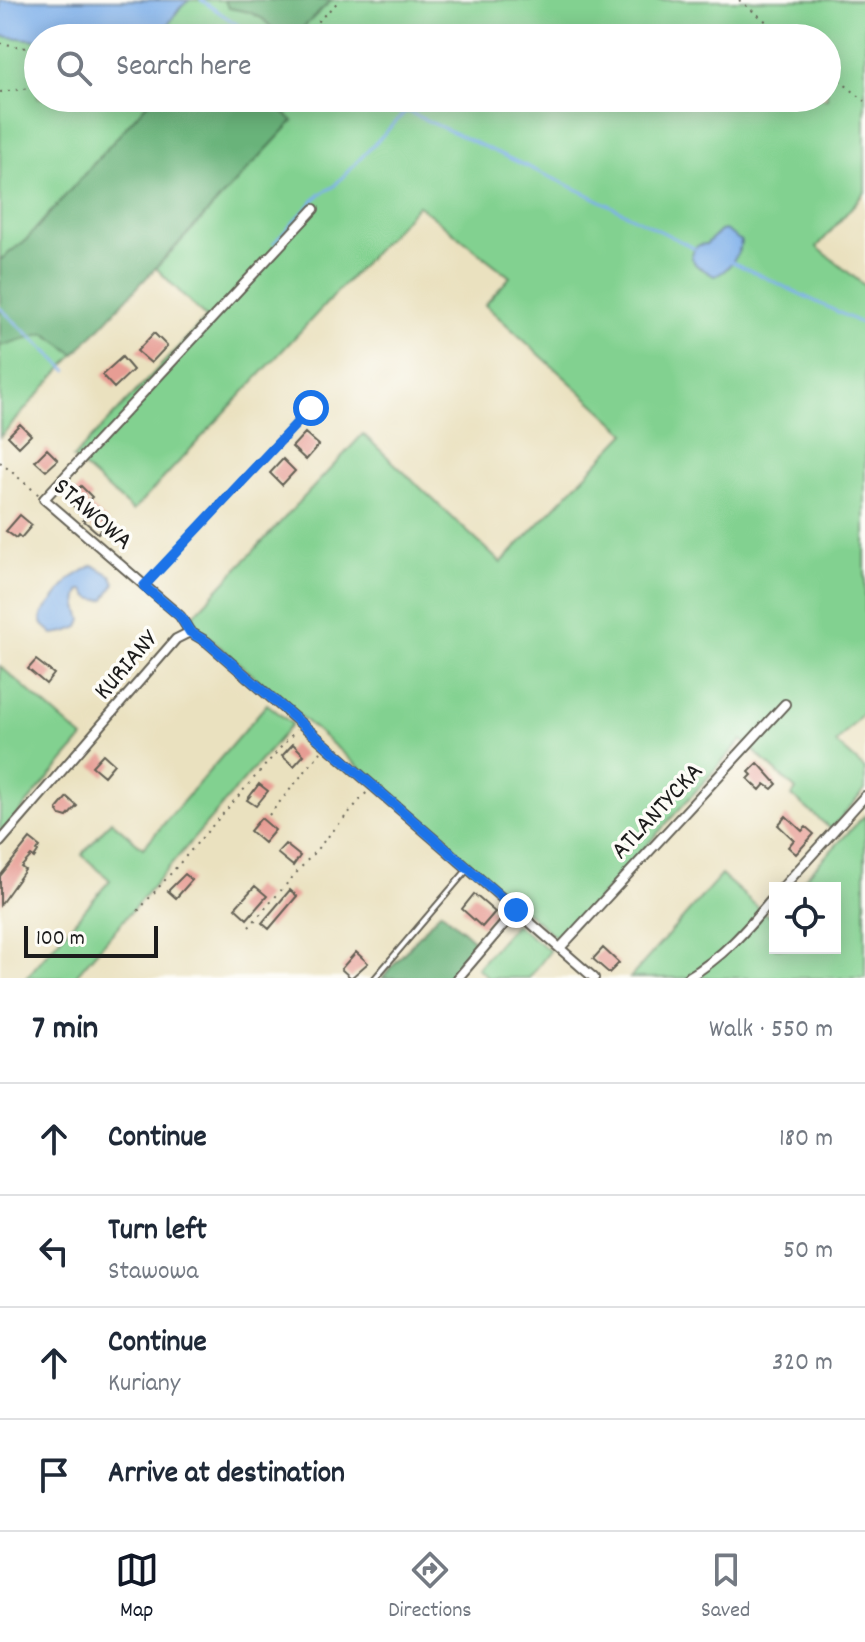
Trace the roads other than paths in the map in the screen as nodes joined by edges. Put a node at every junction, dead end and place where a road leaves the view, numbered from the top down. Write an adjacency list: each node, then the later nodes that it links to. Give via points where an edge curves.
1 (314, 209): 3 (street, STAWOWA, via 44,499)
2 (311, 408): 3 (lane)
3 (144, 586): 4 (street, STAWOWA, via 180,616)
4 (190, 632): 7 (street, KURIANY, via 176,639); 8 (street, KURIANY)
5 (785, 704): 12 (street, ATLANTYCKA)
6 (865, 796): 9 (street)
7 (0, 842)
8 (469, 868): 11 (street, KURIANY); 14 (lane)
9 (787, 882)
10 (769, 903): 16 (street, via 728,950)
11 (516, 910): 12 (street, KURIANY); 15 (street)
12 (560, 948): 13 (street, KURIANY)
13 (591, 977)
14 (375, 978)
15 (458, 978)
16 (687, 978)

